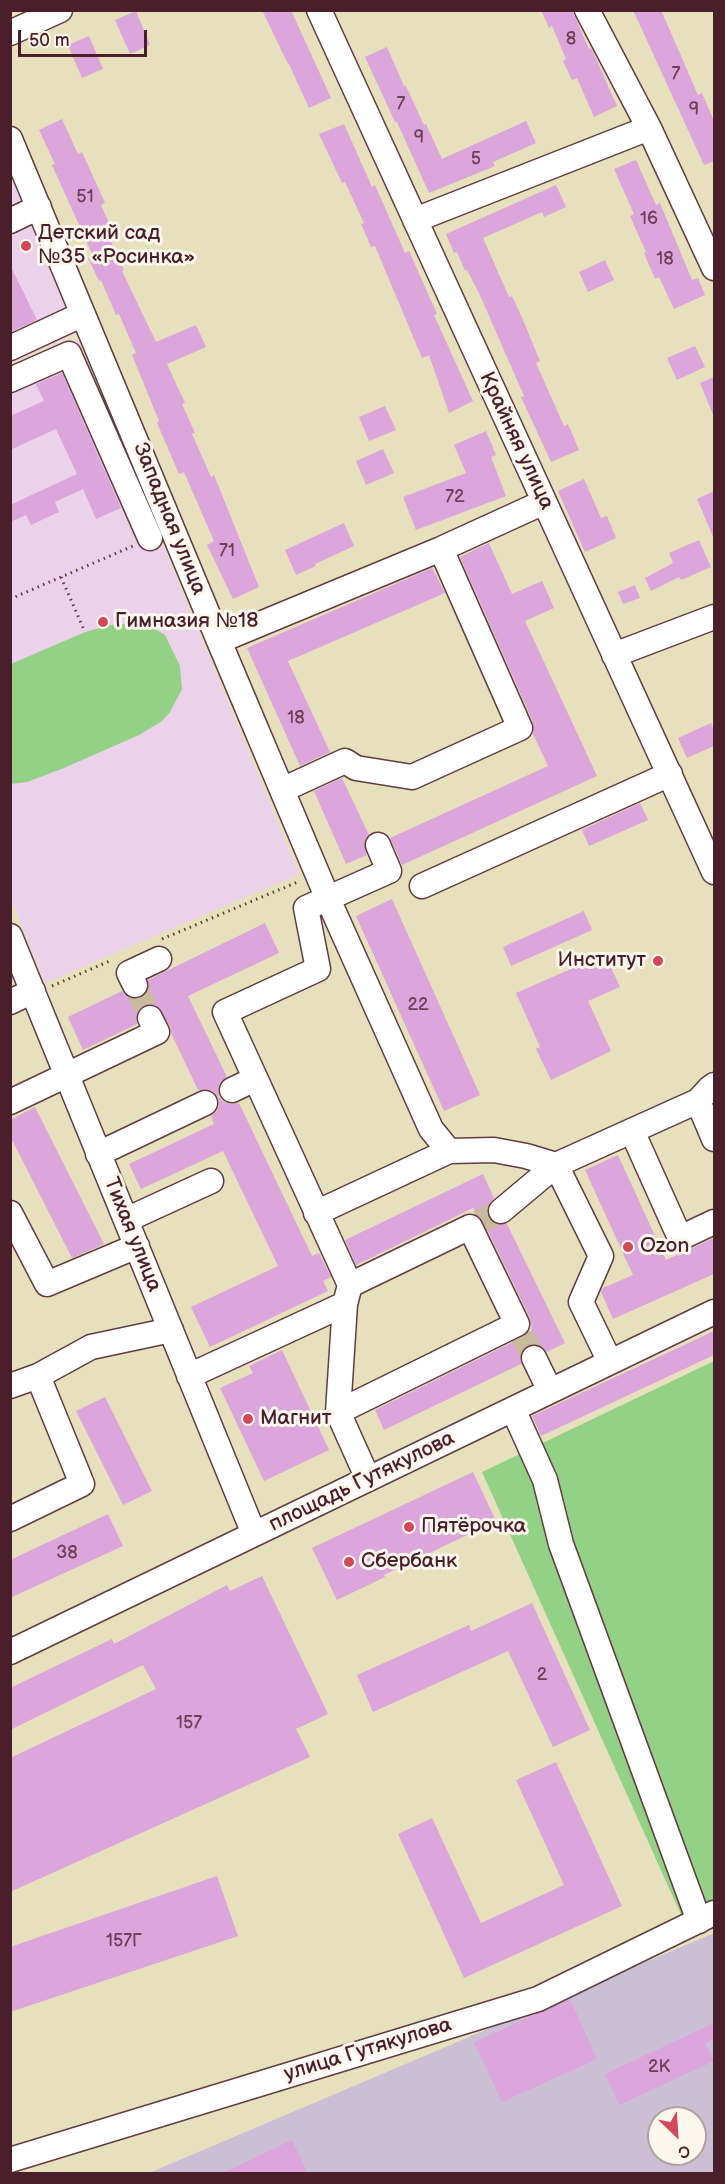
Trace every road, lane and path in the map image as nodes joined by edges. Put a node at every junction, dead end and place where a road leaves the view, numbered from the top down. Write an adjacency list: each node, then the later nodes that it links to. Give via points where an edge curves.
1 (60, 10): 4 (street)
2 (319, 10): 8 (street, Крайняя улица)
3 (587, 10): 5 (street)
4 (10, 33)
5 (649, 128): 8 (street); 10 (street)
6 (10, 139): 7 (street, Западная улица)
7 (39, 207): 9 (street); 11 (street, Западная улица)
8 (415, 220): 14 (street, Крайняя улица)
9 (10, 221)
10 (714, 268)
11 (84, 314): 12 (street); 21 (street, Западная улица)
12 (10, 348)
13 (10, 380): 15 (street, via 69,354)
14 (544, 502): 16 (street); 22 (street, Крайняя улица)
15 (150, 538): 17 (path)
16 (441, 549): 21 (street); 24 (street, via 520,728 412,777 356,768 345,761)
17 (61, 577): 18 (path); 20 (path)
18 (10, 599)
19 (714, 617): 22 (street)
20 (85, 632)
21 (219, 641): 24 (street, Западная улица)
22 (615, 655): 23 (street, Крайняя улица)
23 (670, 774): 26 (street, Крайняя улица); 28 (street)
24 (282, 790): 29 (street, Западная улица)
25 (378, 845): 29 (street, via 390,871)
26 (714, 872)
27 (308, 877): 31 (path)
28 (422, 886)
29 (328, 899): 38 (street, via 306,909 318,969 225,1012); 45 (street, Западная улица, via 432,1129)
30 (10, 936): 34 (street, Тихая улица)
31 (159, 950): 33 (street, via 129,973)
32 (117, 958): 34 (path)
33 (135, 985)
34 (38, 990): 35 (street); 37 (street, Тихая улица)
35 (10, 1002)
36 (150, 1018): 37 (street, via 157,1032)
37 (67, 1074): 41 (street); 46 (street, Тихая улица)
38 (255, 1079): 39 (street); 51 (street)
39 (232, 1090)
40 (706, 1093): 43 (street); 44 (street)
41 (10, 1102)
42 (205, 1103): 46 (street)
43 (632, 1131): 47 (street); 53 (street, via 680,1238)
44 (714, 1139)
45 (449, 1152): 47 (street, via 494,1150); 51 (street)
46 (98, 1154): 52 (street, Тихая улица)
47 (556, 1165): 49 (street); 59 (street, via 601,1256 581,1302)
48 (211, 1180): 52 (street)
49 (501, 1211)
50 (10, 1213): 54 (street, via 47,1284)
51 (316, 1213): 55 (street)
52 (126, 1220): 54 (street, Тихая улица)
53 (714, 1222)
54 (137, 1246): 57 (street, Тихая улица)
55 (347, 1295): 61 (street); 65 (street); 65 (street, via 475,1224 520,1330)
56 (714, 1312): 59 (street, площадь Гутякулова)
57 (171, 1330): 60 (street, via 91,1347); 61 (street, Тихая улица)
58 (534, 1358): 63 (street)
59 (610, 1362): 63 (street, площадь Гутякулова)
60 (38, 1376): 62 (street); 67 (street, via 82,1484)
61 (189, 1376): 68 (street, Тихая улица)
62 (10, 1386)
63 (550, 1391): 64 (street, площадь Гутякулова)
64 (513, 1409): 66 (street, площадь Гутякулова); 70 (street, via 545,1480 561,1544)
65 (338, 1412): 66 (street)
66 (368, 1479): 68 (street, площадь Гутякулова)
67 (10, 1519)
68 (254, 1534): 69 (street, площадь Гутякулова)
69 (10, 1652)
70 (706, 1917): 71 (street, улица Гутякулова, via 538,1998)
71 (10, 2160)

